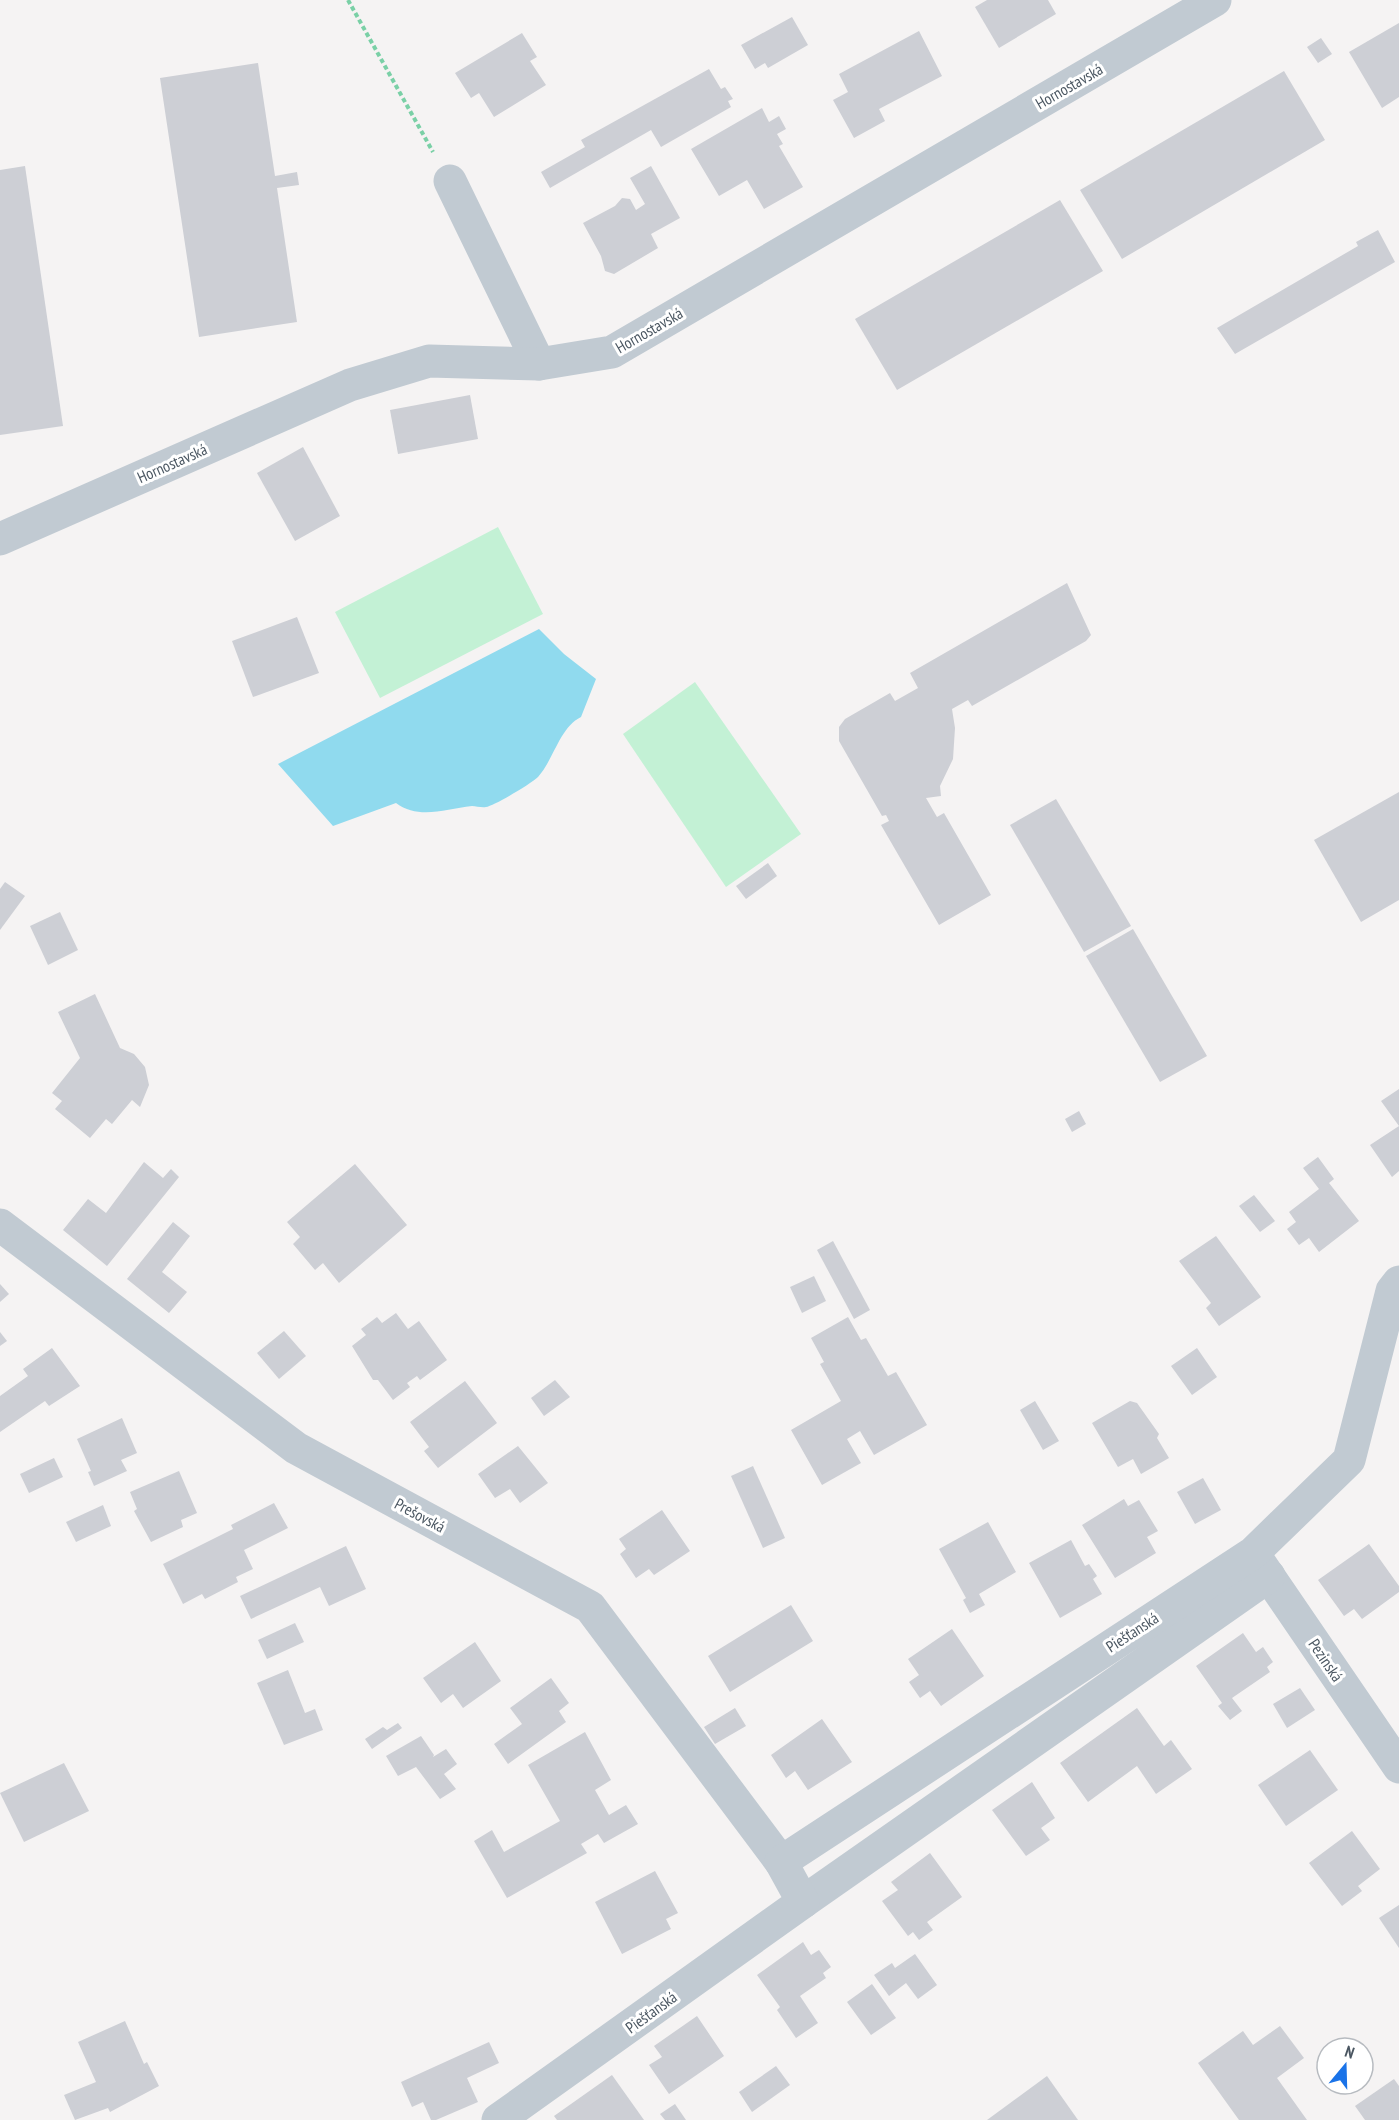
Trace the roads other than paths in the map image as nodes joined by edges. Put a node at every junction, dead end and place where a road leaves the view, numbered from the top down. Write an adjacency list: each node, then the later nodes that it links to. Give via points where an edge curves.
1 (1215, 0): 3 (street, Hornostavská, via 612,352)
2 (450, 181): 3 (street)
3 (539, 364): 4 (street, Hornostavská, via 429,361 350,385)
4 (0, 539)
5 (0, 1226): 9 (street, Prešovská, via 296,1448 590,1607)
6 (1399, 1282): 7 (street, Piešťanská, via 1392,1291 1348,1460)
7 (1261, 1565): 8 (street, Pezinská); 9 (street, Piešťanská); 10 (street, Piešťanská)
8 (1399, 1767)
9 (781, 1862): 10 (street)
10 (802, 1902): 11 (street, Piešťanská)
11 (498, 2120)

